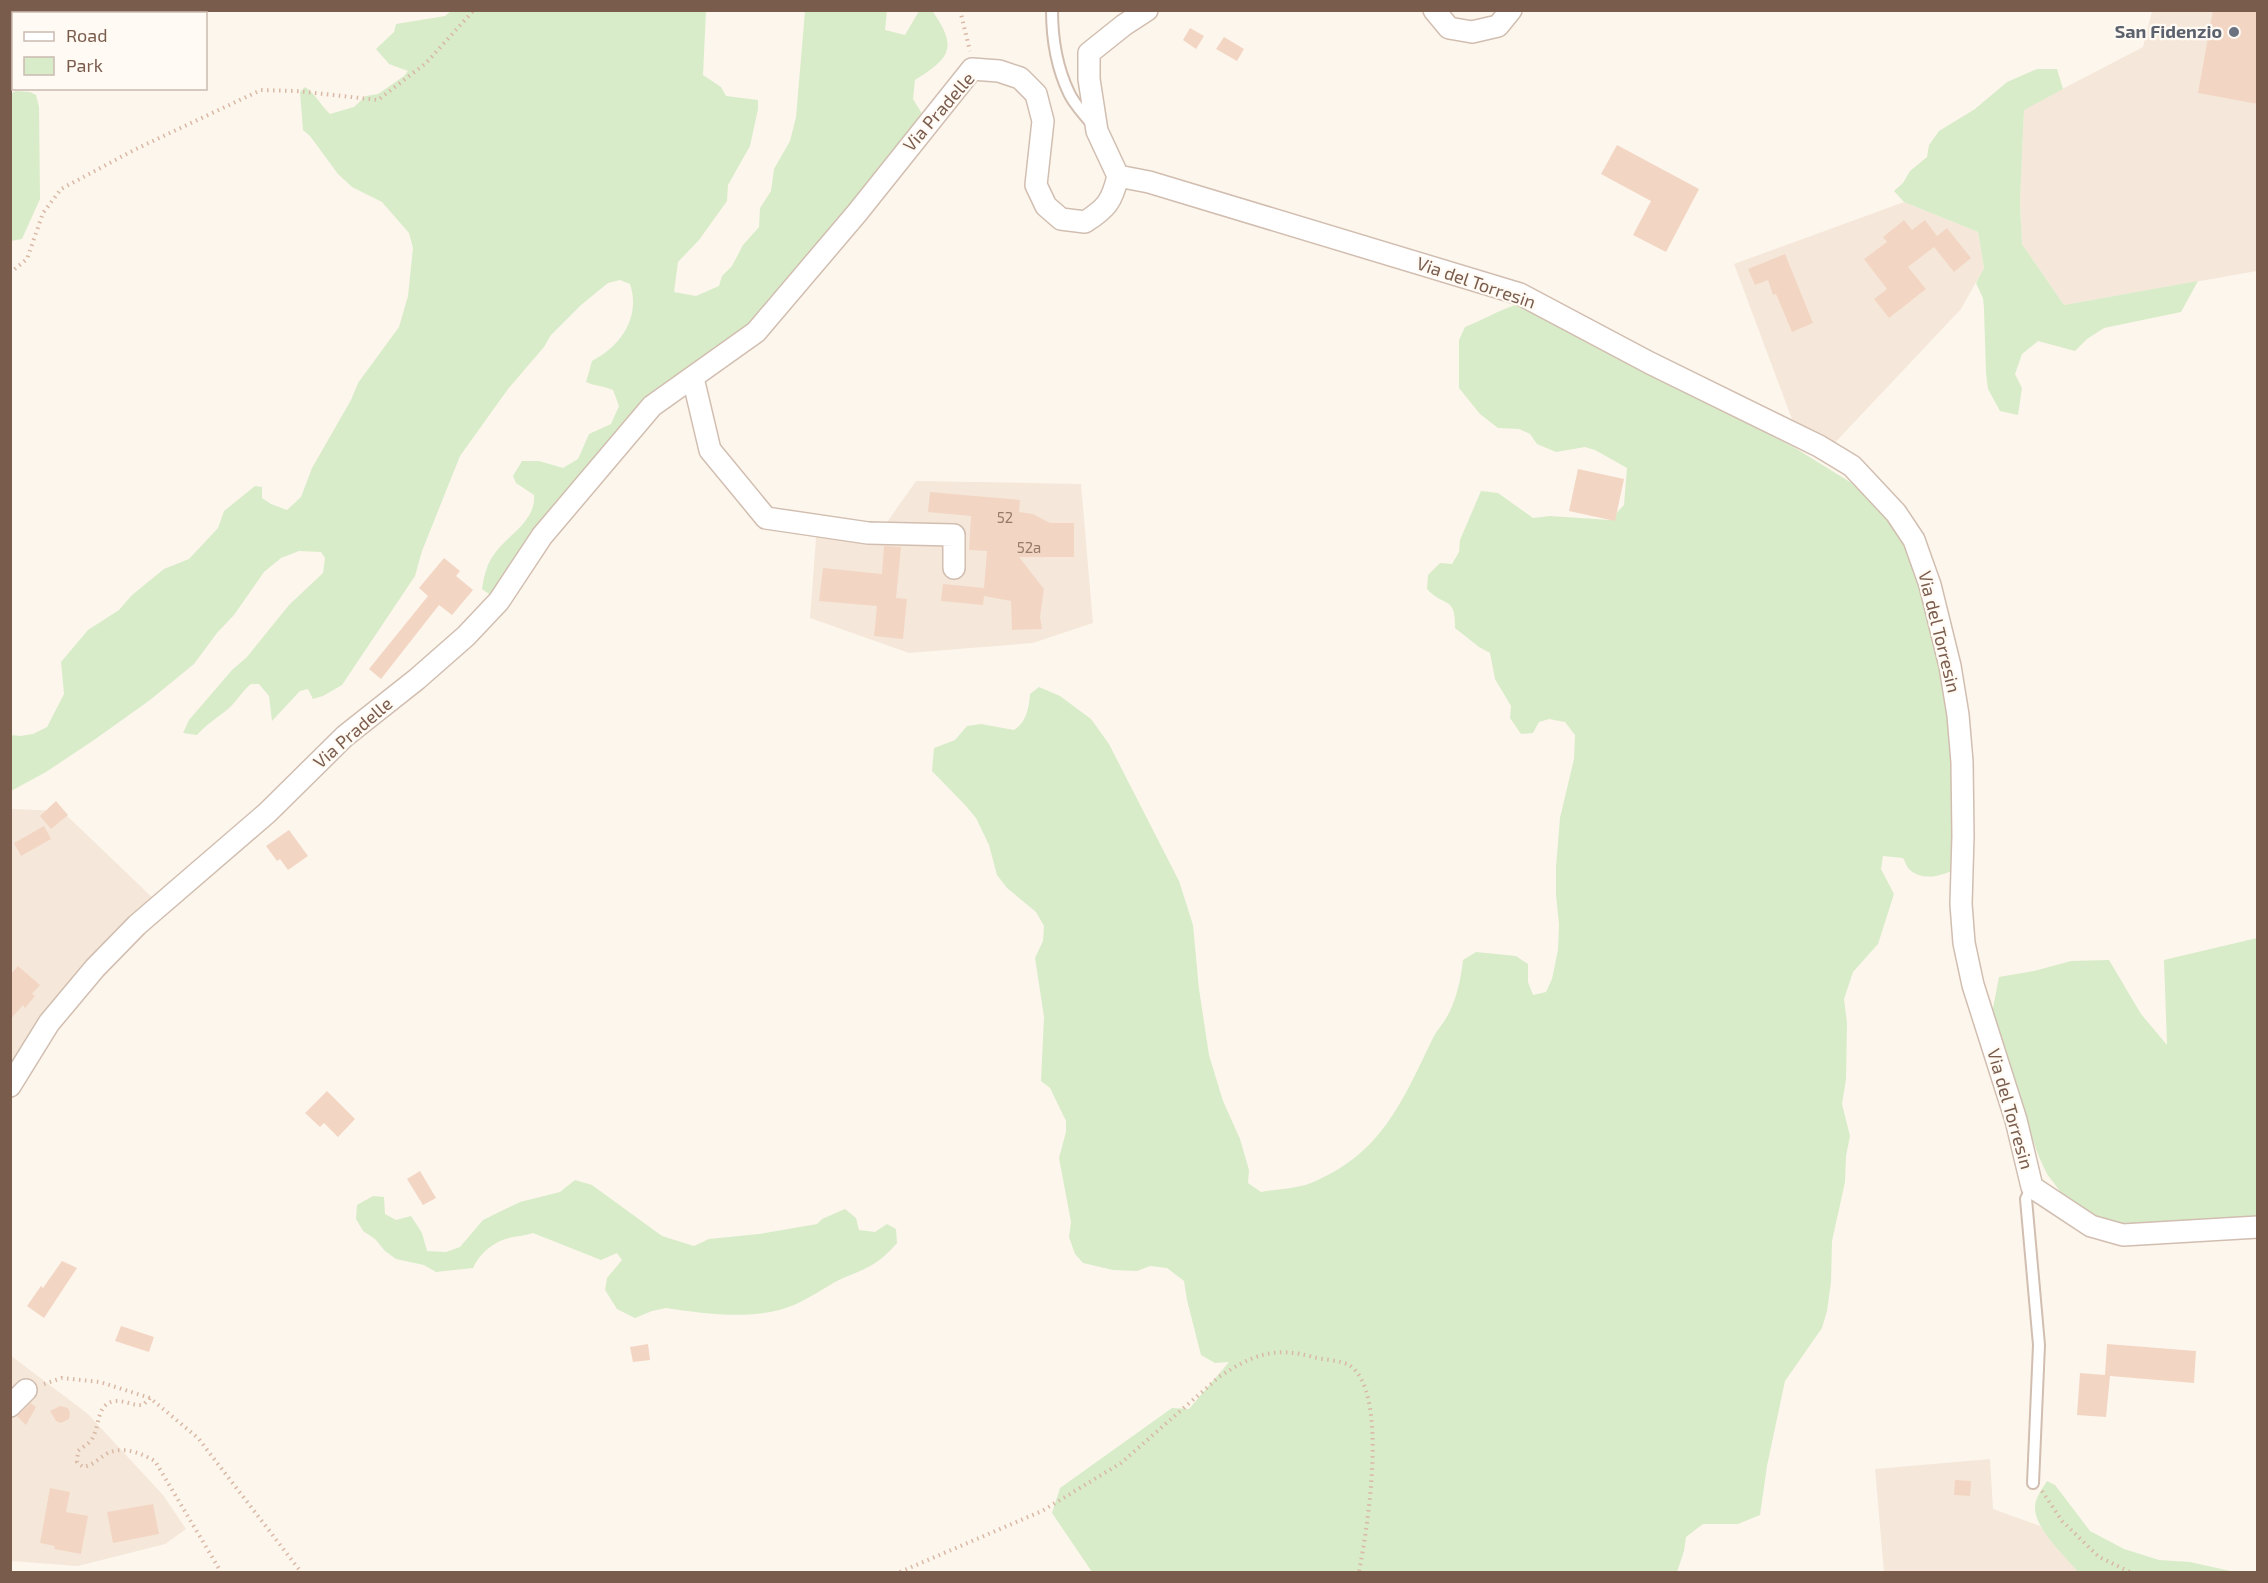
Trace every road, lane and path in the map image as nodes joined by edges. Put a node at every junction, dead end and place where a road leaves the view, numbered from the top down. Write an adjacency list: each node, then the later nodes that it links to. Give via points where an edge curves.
1 (474, 10): 10 (path, via 426,63 378,99 261,90 135,149 61,189 43,213 27,259)
2 (960, 10): 7 (path)
3 (1052, 10): 8 (lane, via 1052,31 1069,95)
4 (1147, 10): 8 (street, via 1089,53)
5 (1434, 10): 6 (street, via 1449,28 1472,32 1498,26)
6 (1511, 10)
7 (972, 69): 9 (street, Via Pradelle, via 999,71 1020,78 1036,94 1043,121 1036,185 1046,206 1061,219 1085,222 1104,210); 11 (street, Via Pradelle, via 756,332)
8 (1097, 131): 9 (street)
9 (1119, 176): 14 (street, Via del Torresin, via 1520,294 1819,446 1852,466 1875,489 1914,540 1939,616 1953,682 1962,762 1964,943)
10 (10, 273)
11 (693, 378): 12 (street, via 710,450 766,519 868,532 954,535); 13 (street, Via Pradelle, via 652,406 542,536 499,601 466,636 345,736 267,813 137,925 94,968 49,1023)
12 (954, 568)
13 (10, 1086)
14 (2032, 1188): 15 (street, Via del Torresin, via 2091,1226 2123,1235); 19 (lane, via 2026,1199 2039,1345)
15 (2258, 1227)
16 (34, 1387): 17 (path, via 62,1378 100,1382); 18 (street)
17 (150, 1398): 20 (path, via 143,1406 121,1401 107,1404 99,1415 92,1440 78,1451 77,1462 83,1467 92,1465 110,1453 124,1450 139,1452 154,1461); 21 (path, via 198,1438)
18 (10, 1406)
19 (2033, 1479): 24 (path, via 2062,1521 2099,1557)
20 (221, 1572)
21 (301, 1572)
22 (900, 1572): 23 (path, via 1042,1511 1121,1463 1219,1377 1236,1366 1281,1351 1348,1365 1368,1393 1372,1423 1369,1518)
23 (1359, 1572)
24 (2130, 1572)

